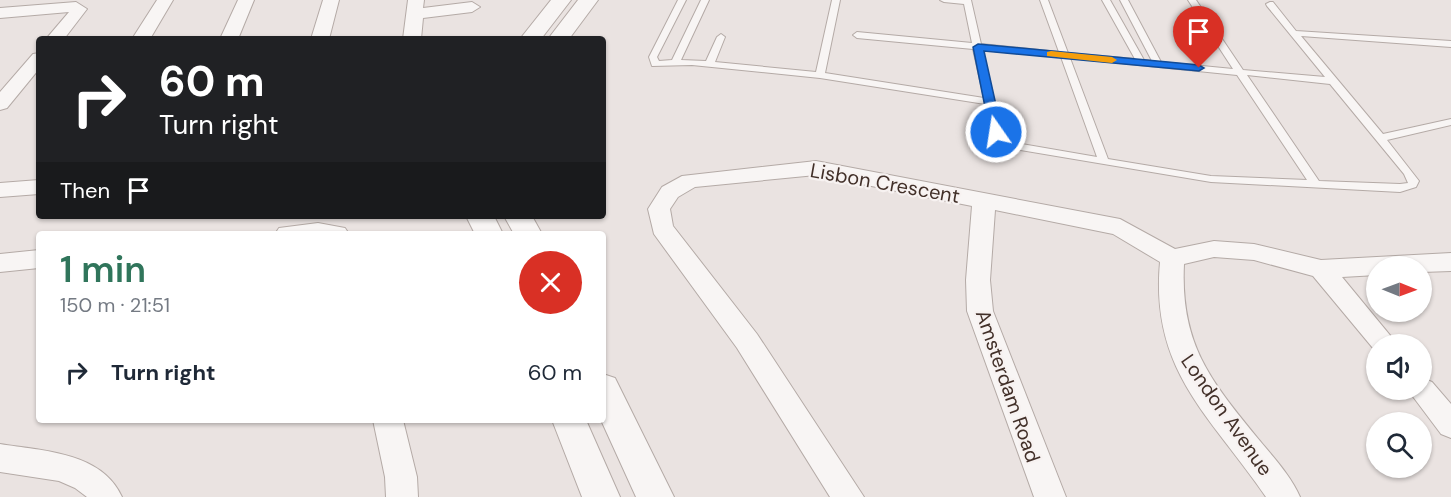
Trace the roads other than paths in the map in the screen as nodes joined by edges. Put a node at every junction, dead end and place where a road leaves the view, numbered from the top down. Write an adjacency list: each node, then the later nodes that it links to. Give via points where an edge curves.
1 (165, 0): 24 (street)
2 (246, 0): 25 (street)
3 (331, 0): 26 (street)
4 (561, 0): 27 (street)
5 (588, 0): 28 (street)
6 (682, 0): 35 (lane, via 652,61)
7 (705, 0): 35 (lane)
8 (837, 0): 39 (lane)
9 (944, 0): 14 (lane)
10 (1044, 0): 32 (lane)
11 (1106, 0): 34 (lane)
12 (1125, 0): 37 (lane)
13 (1192, 0): 38 (lane)
14 (968, 1): 31 (lane)
15 (1270, 4): 21 (lane)
16 (29, 5): 18 (street); 23 (street, via 79,9)
17 (472, 7): 19 (street)
18 (0, 13)
19 (414, 21): 20 (street)
20 (465, 24)
21 (1294, 33): 30 (lane); 40 (lane)
22 (857, 35): 31 (lane)
23 (57, 36)
24 (143, 36)
25 (230, 36)
26 (321, 36)
27 (532, 36)
28 (560, 36)
29 (720, 37): 36 (lane)
30 (1451, 44)
31 (978, 47): 32 (lane); 41 (lane)
32 (1064, 55): 34 (lane); 45 (lane)
33 (36, 62): 42 (street)
34 (1141, 62): 37 (lane)
35 (675, 63): 36 (lane)
36 (709, 64): 39 (lane)
37 (1158, 64): 38 (lane)
38 (1240, 72): 40 (lane); 46 (lane)
39 (820, 75): 41 (lane)
40 (1334, 81): 44 (lane)
41 (989, 102): 45 (lane, via 998,137 1006,145)
42 (0, 104)
43 (1451, 122): 44 (lane)
44 (1380, 138): 46 (lane, via 1408,172 1412,185 1400,188)
45 (1104, 161): 46 (lane, via 1211,179)
46 (1314, 182)
47 (36, 186): 48 (street)
48 (0, 190)
49 (984, 201): 50 (street, Lisbon Crescent, via 1120,227); 66 (street, Lisbon Crescent, via 804,168 690,181 670,192 659,209 662,228 747,340); 67 (street, Amsterdam Road, via 978,280 980,311)
50 (1172, 258): 54 (street, via 1196,251 1233,249); 68 (street, London Avenue, via 1172,314 1184,355 1212,400)
51 (36, 259): 53 (street)
52 (1451, 262): 54 (street)
53 (0, 263)
54 (1321, 269): 55 (street)
55 (1375, 334)
56 (606, 394): 65 (street)
57 (1430, 400): 60 (street)
58 (389, 423): 63 (street)
59 (570, 423): 64 (street)
60 (1451, 425)
61 (0, 458): 62 (street, via 72,471 100,486)
62 (106, 497)
63 (402, 497)
64 (601, 497)
65 (655, 497)
66 (848, 497)
67 (1050, 497)
68 (1284, 497)

